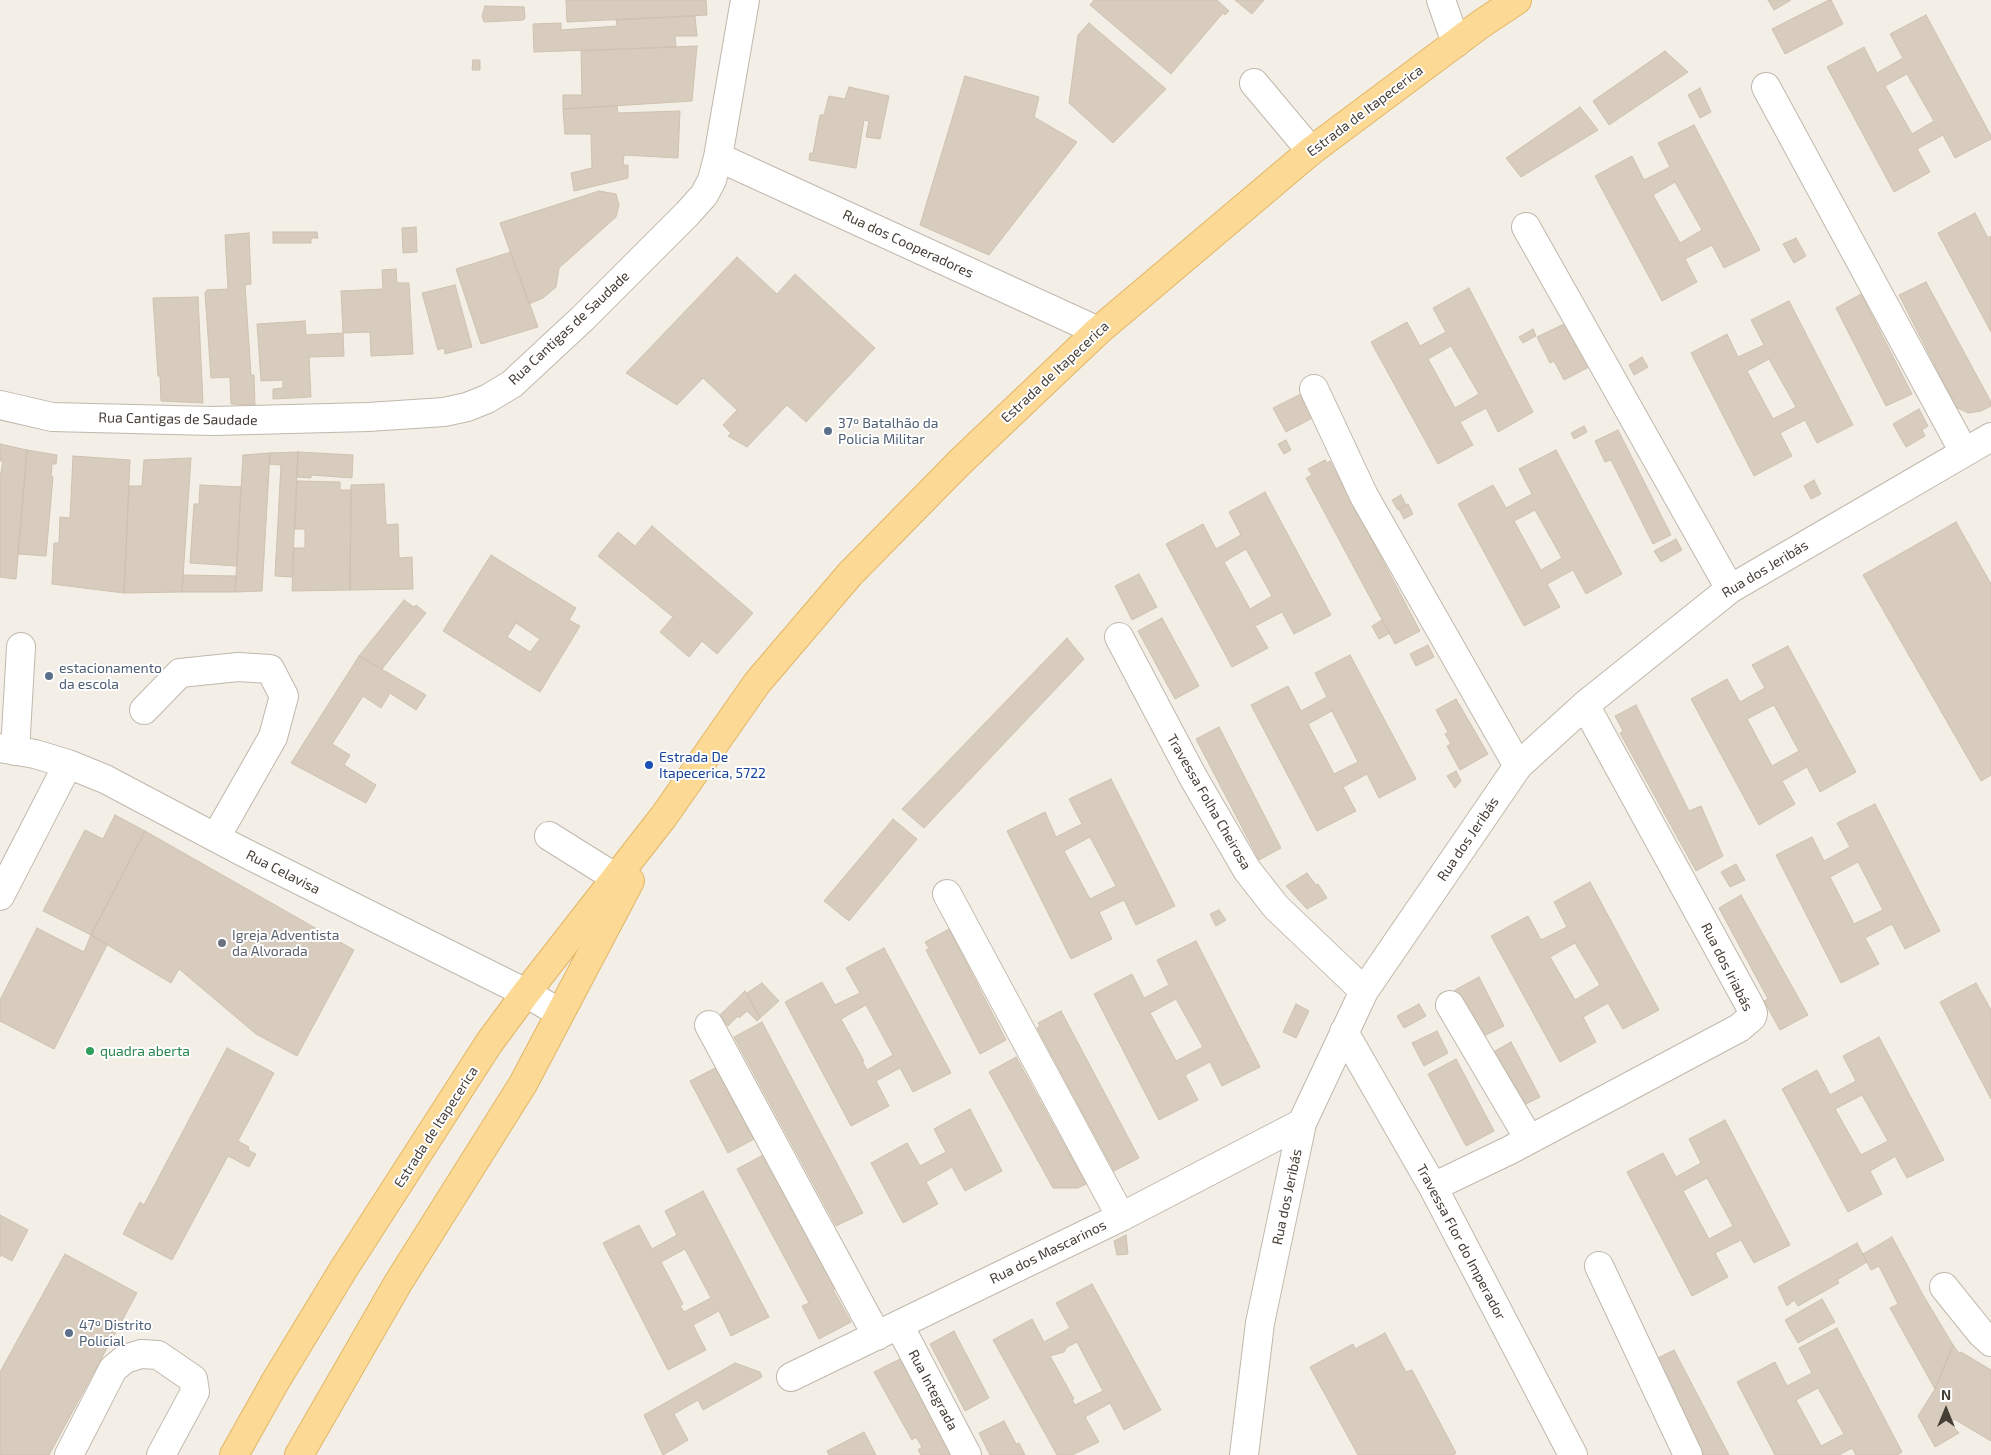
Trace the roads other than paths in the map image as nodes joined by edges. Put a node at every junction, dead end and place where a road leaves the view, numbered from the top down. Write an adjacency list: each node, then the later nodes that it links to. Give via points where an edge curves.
1 (745, 0): 8 (street, Rua Cantigas de Saudade)
2 (1441, 0): 4 (street)
3 (1517, 0): 4 (main road, Estrada de Itapecerica)
4 (1456, 43): 7 (main road, Estrada de Itapecerica)
5 (1254, 83): 7 (street)
6 (1766, 87): 14 (street)
7 (1311, 151): 10 (main road, Estrada de Itapecerica)
8 (718, 157): 10 (street, Rua dos Cooperadores); 12 (street, Rua Cantigas de Saudade, via 704,195 583,318 512,384 467,407 444,412 368,417 214,421 52,417)
9 (1526, 227): 15 (street)
10 (1098, 331): 23 (main road, Estrada de Itapecerica, via 960,462 850,574 757,683)
11 (1314, 389): 22 (street, via 1364,496)
12 (0, 405)
13 (1991, 437): 14 (street, Rua dos Jeribás)
14 (1964, 452): 15 (street, Rua dos Jeribás)
15 (1730, 588): 18 (street, Rua dos Jeribás)
16 (1119, 638): 29 (street, Travessa Folha Cheirosa, via 1247,870 1276,907)
17 (21, 647): 20 (street)
18 (1585, 705): 22 (street, Rua dos Jeribás); 36 (street, Rua dos Iriabás, via 1753,1015 1739,1028)
19 (144, 710): 25 (street, via 180,673 238,667 270,669 284,696 273,737)
20 (8, 749): 21 (street, Rua Celavisa)
21 (68, 764): 25 (street, Rua Celavisa, via 105,779); 28 (street)
22 (1518, 766): 29 (street, Rua dos Jeribás)
23 (664, 816): 26 (main road, Estrada de Itapecerica); 32 (main road, Estrada de Itapecerica)
24 (548, 836): 26 (street)
25 (216, 837): 30 (street, Rua Celavisa)
26 (616, 878): 30 (main road, Estrada de Itapecerica)
27 (947, 894): 38 (street)
28 (0, 896)
29 (1364, 991): 34 (street, Rua dos Jeribás)
30 (526, 993): 32 (street, Rua Celavisa); 46 (main road, Estrada de Itapecerica, via 489,1043 343,1270)
31 (1450, 1006): 36 (street)
32 (560, 1013): 47 (main road, Estrada de Itapecerica, via 523,1084 398,1283)
33 (709, 1025): 41 (street, Rua Integrada)
34 (1344, 1032): 35 (street, Rua dos Jeribás); 37 (street, Travessa Flor do Imperador)
35 (1302, 1124): 38 (street, Rua dos Mascarinos); 49 (street, Rua dos Jeribás, via 1260,1323)
36 (1530, 1139): 37 (street, Rua dos Iriabás)
37 (1433, 1187): 50 (street, Travessa Flor do Imperador)
38 (1121, 1217): 41 (street, Rua dos Mascarinos)
39 (1599, 1266): 51 (street)
40 (1944, 1287): 42 (street)
41 (888, 1330): 43 (street, Rua dos Mascarinos); 48 (street, Rua Integrada)
42 (1991, 1342)
43 (791, 1377)
44 (163, 1454): 45 (street, via 195,1392 193,1379 158,1355 141,1354 113,1369)
45 (69, 1455)
46 (234, 1455)
47 (299, 1455)
48 (967, 1455)
49 (1244, 1455)
50 (1573, 1455)
51 (1688, 1455)

